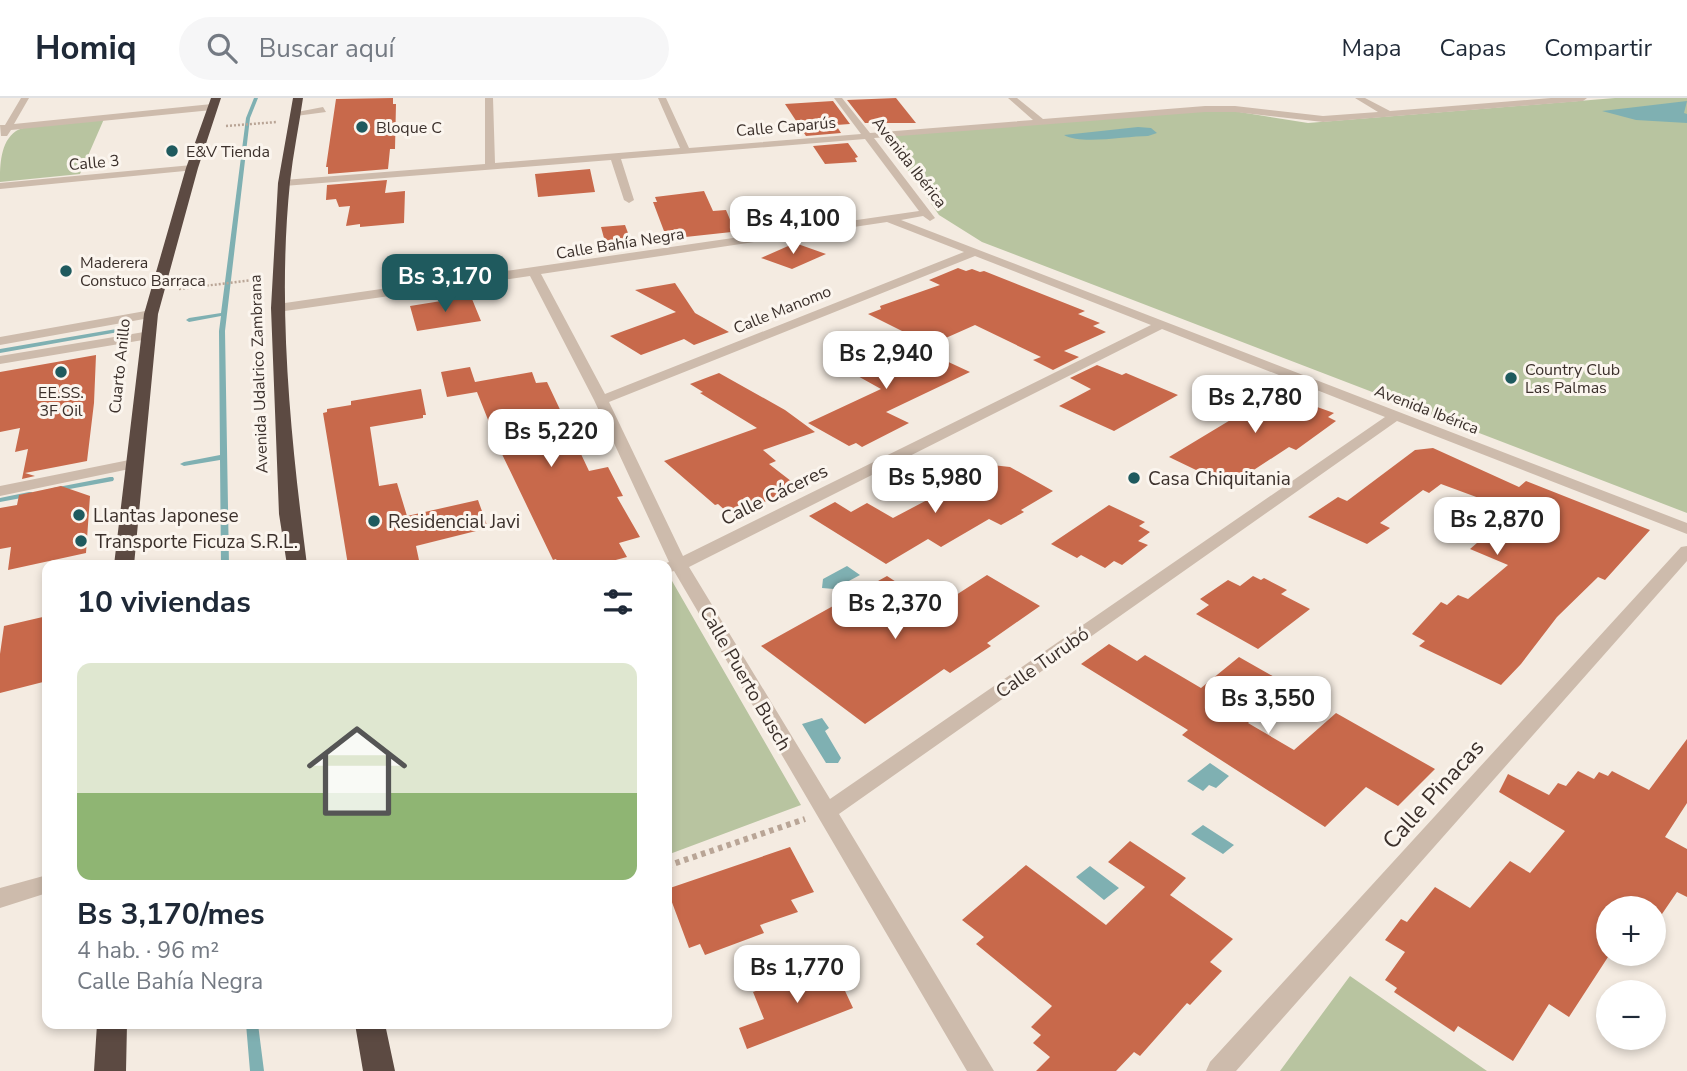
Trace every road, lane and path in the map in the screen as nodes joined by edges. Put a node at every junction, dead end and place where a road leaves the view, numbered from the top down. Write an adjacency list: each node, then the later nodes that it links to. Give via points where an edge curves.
1 (25, 98): 18 (street)
2 (489, 98): 23 (street)
3 (663, 98): 21 (street)
4 (838, 98): 19 (street, Avenida Ibérica)
5 (1012, 98): 16 (street)
6 (1188, 98): 13 (street)
7 (1359, 98): 14 (street)
8 (1583, 98): 9 (street, Calle Caparús)
9 (1535, 100): 14 (street, Calle Caparús)
10 (214, 103): 18 (street); 24 (highway, Cuarto Anillo)
11 (297, 106): 12 (street); 25 (highway, Avenida Udalrico Zambrana)
12 (323, 107)
13 (1205, 109): 14 (street, Calle Caparús, via 1309,119); 16 (street, Calle Caparús)
14 (1390, 114)
15 (273, 122): 17 (path)
16 (1041, 122): 19 (street, Calle Caparús)
17 (225, 126)
18 (4, 128): 20 (street)
19 (868, 136): 21 (street, Calle Caparús); 28 (street, Avenida Ibérica)
20 (0, 140)
21 (685, 150): 22 (street, Calle Caparús)
22 (615, 156): 23 (street, Calle Caparús); 27 (street)
23 (490, 166): 25 (street, Calle Caparús)
24 (192, 168): 26 (street, Calle 3); 36 (highway, Cuarto Anillo)
25 (284, 183): 35 (highway, Avenida Udalrico Zambrana)
26 (0, 186)
27 (629, 200)
28 (925, 213): 29 (street, Calle Bahía Negra); 30 (street, Avenida Ibérica)
29 (889, 219): 30 (street, Avenida Ibérica); 32 (street, Calle Bahía Negra)
30 (959, 244): 31 (street, Avenida Ibérica)
31 (975, 252): 37 (street, Avenida Ibérica); 41 (street, Calle Manomo)
32 (534, 272): 35 (street, Calle Bahía Negra); 41 (street, Calle Puerto Busch)
33 (244, 281): 34 (path)
34 (194, 288)
35 (278, 307): 48 (highway, Avenida Udalrico Zambrana, via 289,514)
36 (151, 314): 38 (highway, Cuarto Anillo); 39 (street)
37 (1163, 324): 42 (street, Avenida Ibérica); 50 (street, Calle Cáceres)
38 (150, 335): 40 (street); 43 (highway, Cuarto Anillo)
39 (0, 341)
40 (0, 360)
41 (601, 400): 49 (street, Calle Puerto Busch)
42 (1395, 416): 45 (street, Avenida Ibérica); 51 (street, Calle Turubó)
43 (134, 464): 44 (street); 47 (highway, Cuarto Anillo)
44 (0, 491)
45 (1687, 529)
46 (1687, 551): 60 (street, Calle Pinacas)
47 (124, 560)
48 (296, 560)
49 (670, 560)
50 (673, 566): 51 (street, Calle Puerto Busch)
51 (825, 813): 52 (path); 59 (street, Calle Puerto Busch)
52 (672, 864)
53 (42, 885): 54 (street)
54 (0, 898)
55 (112, 1029): 57 (highway)
56 (371, 1029): 58 (highway)
57 (110, 1071)
58 (379, 1071)
59 (981, 1071)
60 (1219, 1071)

